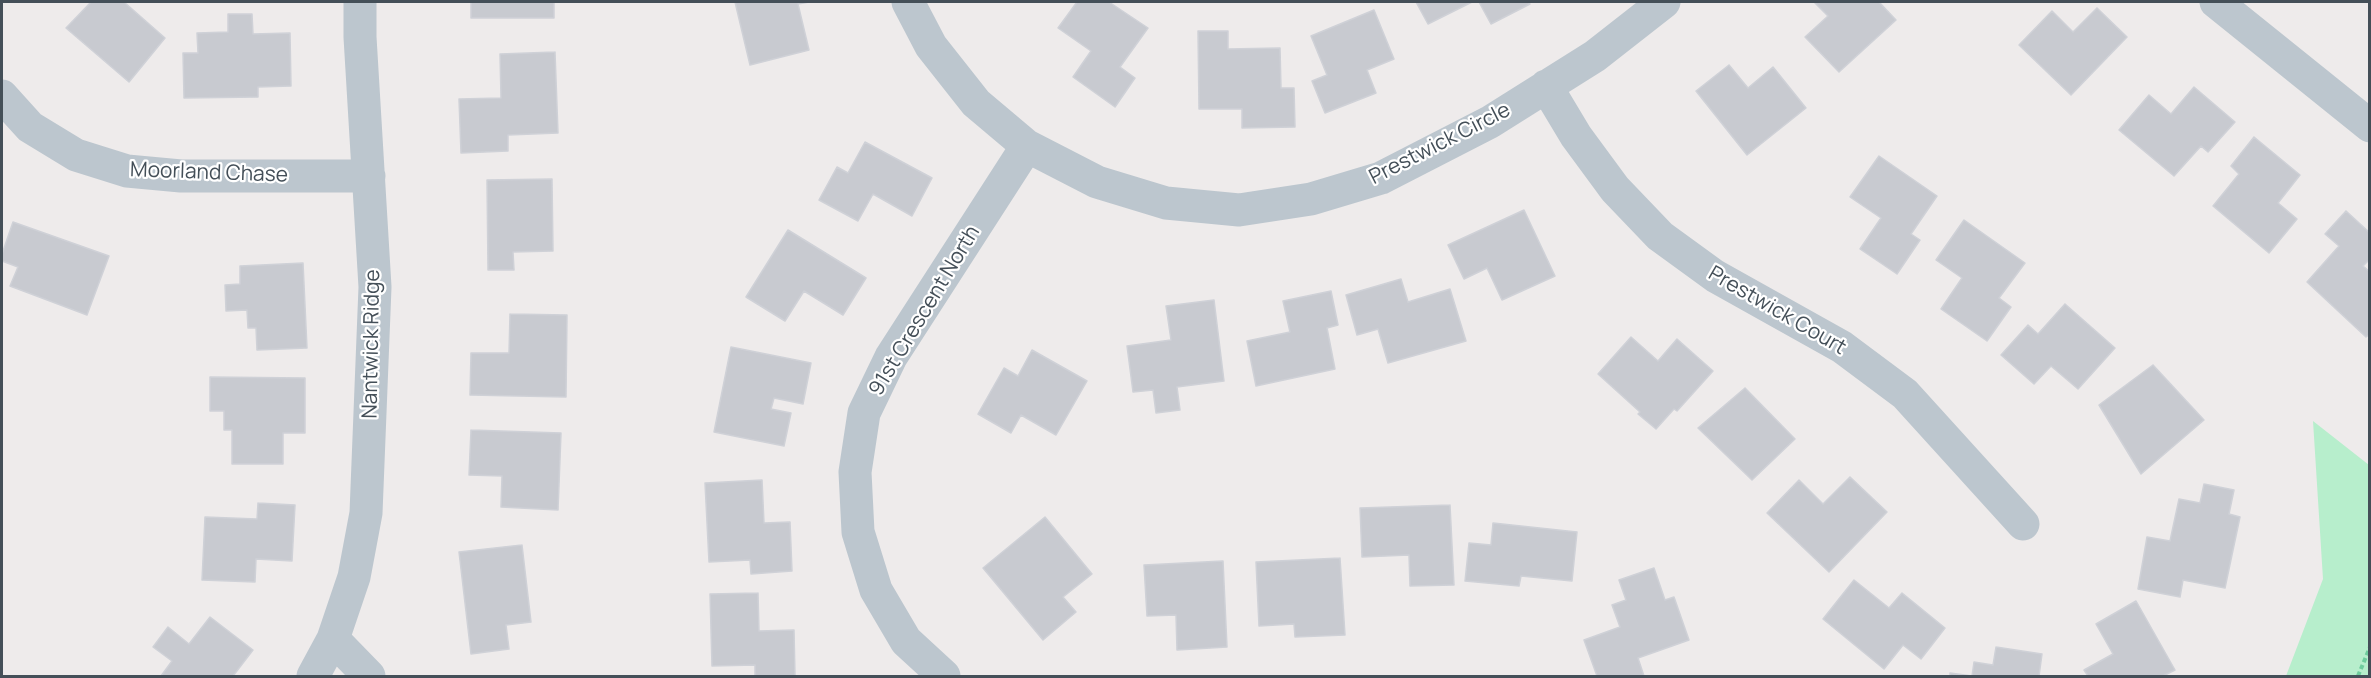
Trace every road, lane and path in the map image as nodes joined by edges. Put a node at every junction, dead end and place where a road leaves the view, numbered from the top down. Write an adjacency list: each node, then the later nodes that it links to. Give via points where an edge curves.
1 (360, 2): 9 (street, Nantwick Ridge)
2 (908, 2): 8 (street, Prestwick Circle, via 931,46 976,103)
3 (1664, 2): 5 (street, Prestwick Circle, via 1595,56)
4 (2216, 2): 7 (street)
5 (1545, 86): 8 (street, Prestwick Circle, via 1490,122 1381,178 1311,200 1239,210 1166,203 1097,182); 10 (street, Prestwick Court, via 1615,189 1660,236 1715,276 1842,346 1905,393)
6 (2, 96): 9 (street, Moorland Chase, via 30,127 76,155 127,171 181,176)
7 (2370, 126)
8 (1027, 146): 15 (street, 91st Crescent North, via 891,357 864,412 855,472 858,532 876,590 900,631)
9 (369, 176): 11 (street, Nantwick Ridge, via 375,287 366,513 354,577)
10 (2024, 524)
11 (333, 639): 13 (street, Nantwick Ridge); 14 (street)
12 (2370, 647): 16 (path)
13 (313, 676)
14 (369, 676)
15 (944, 676)
16 (2358, 676)

